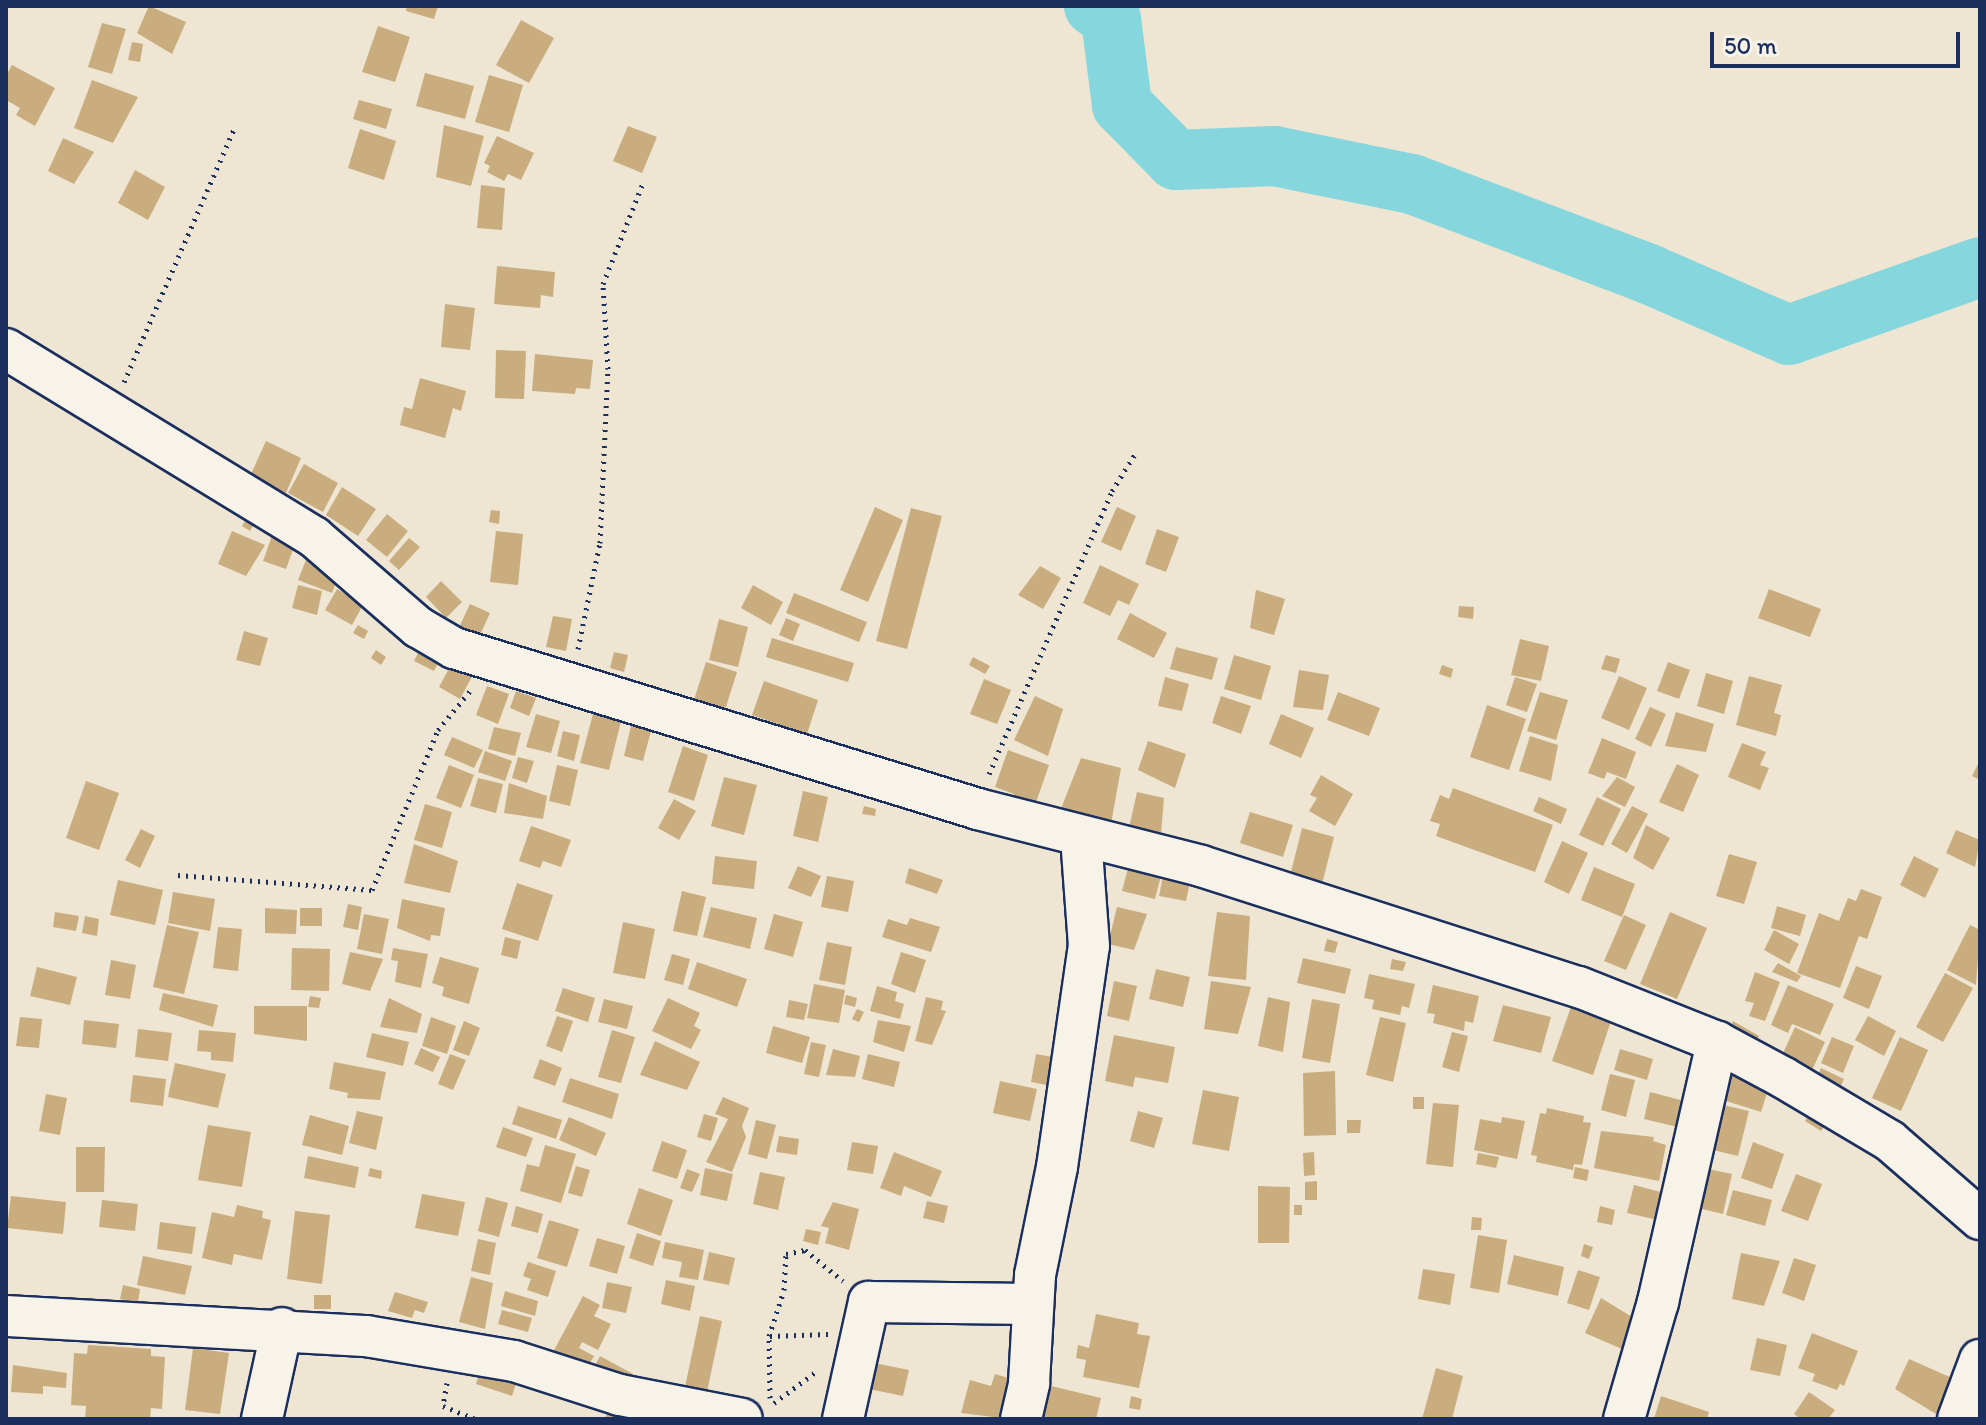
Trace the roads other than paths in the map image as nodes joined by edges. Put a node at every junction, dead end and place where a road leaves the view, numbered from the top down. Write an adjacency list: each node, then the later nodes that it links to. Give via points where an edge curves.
1 (6, 349): 2 (street, via 314,537 418,627 486,661)
2 (1081, 837): 3 (street, via 1201,866 1579,987); 5 (street, via 1089,946)
3 (1717, 1042): 4 (street, via 1890,1141); 14 (street, via 1658,1302)
4 (1980, 1219)
5 (1033, 1304): 12 (street, via 865,1320); 13 (street, via 1029,1383)
6 (6, 1316): 7 (street)
7 (282, 1328): 10 (street, via 514,1361); 11 (street)
8 (1980, 1360): 15 (street)
9 (756, 1412): 10 (street)
10 (683, 1414)
11 (262, 1419)
12 (843, 1419)
13 (1021, 1419)
14 (1624, 1419)
15 (1958, 1419)

